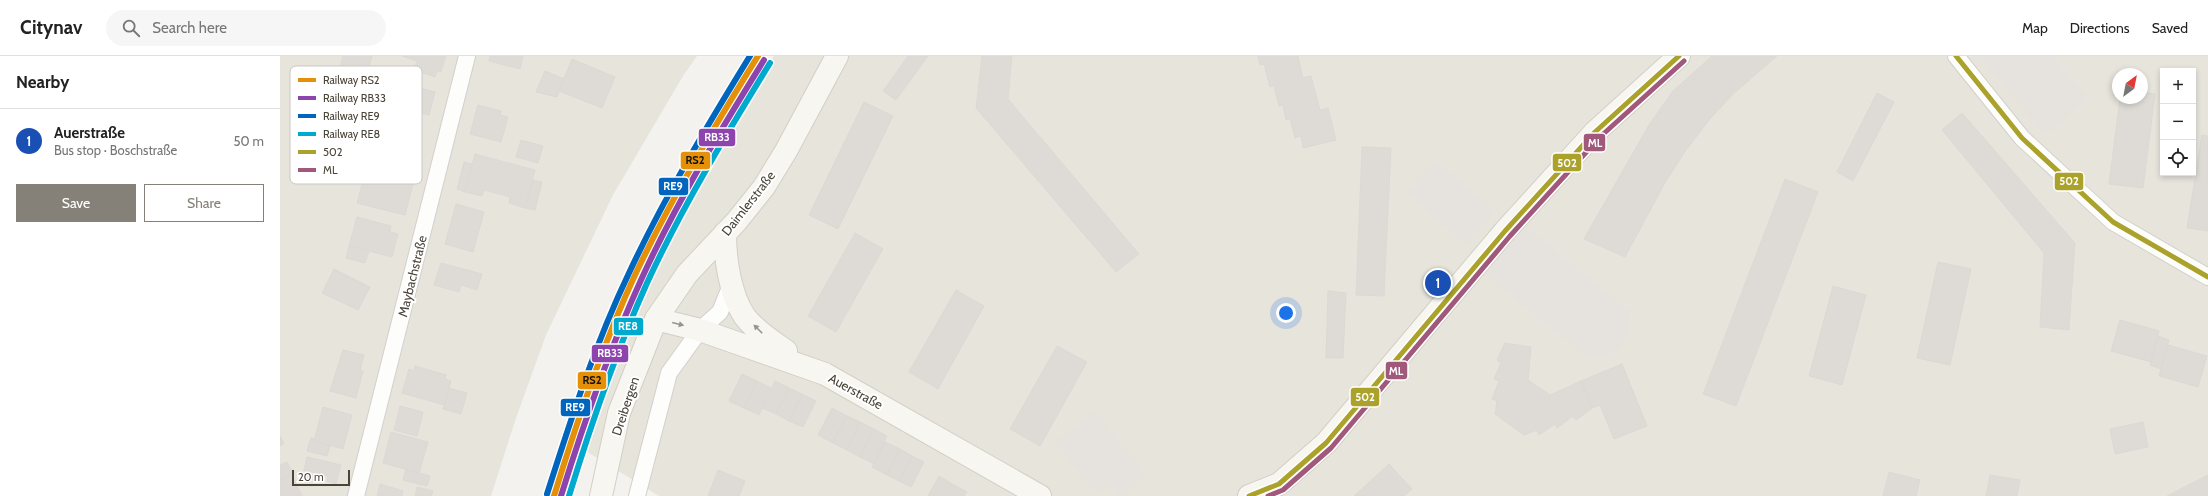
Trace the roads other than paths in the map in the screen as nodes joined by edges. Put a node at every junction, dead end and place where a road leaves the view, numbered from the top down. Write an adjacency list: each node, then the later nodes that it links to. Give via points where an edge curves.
1 (467, 56): 11 (street, Maybachstraße)
2 (837, 56): 5 (street, Daimlerstraße, via 786,151 764,186)
3 (1679, 56): 15 (street, via 1595,132 1504,231 1326,443 1279,484)
4 (1956, 56): 6 (street, via 2022,138 2113,222)
5 (725, 233): 7 (street); 8 (street, Daimlerstraße, via 687,274)
6 (2208, 277)
7 (731, 284): 9 (street, via 720,312); 10 (street, one-way to 7, via 765,336 745,316)
8 (656, 319): 9 (street, Auerstraße, one-way to 9); 12 (street, Dreibergen, via 619,413)
9 (700, 330): 10 (street, Auerstraße); 13 (street, via 669,373)
10 (825, 374): 14 (street, Auerstraße)
11 (356, 496)
12 (602, 496)
13 (637, 496)
14 (1040, 496)
15 (1249, 496)

